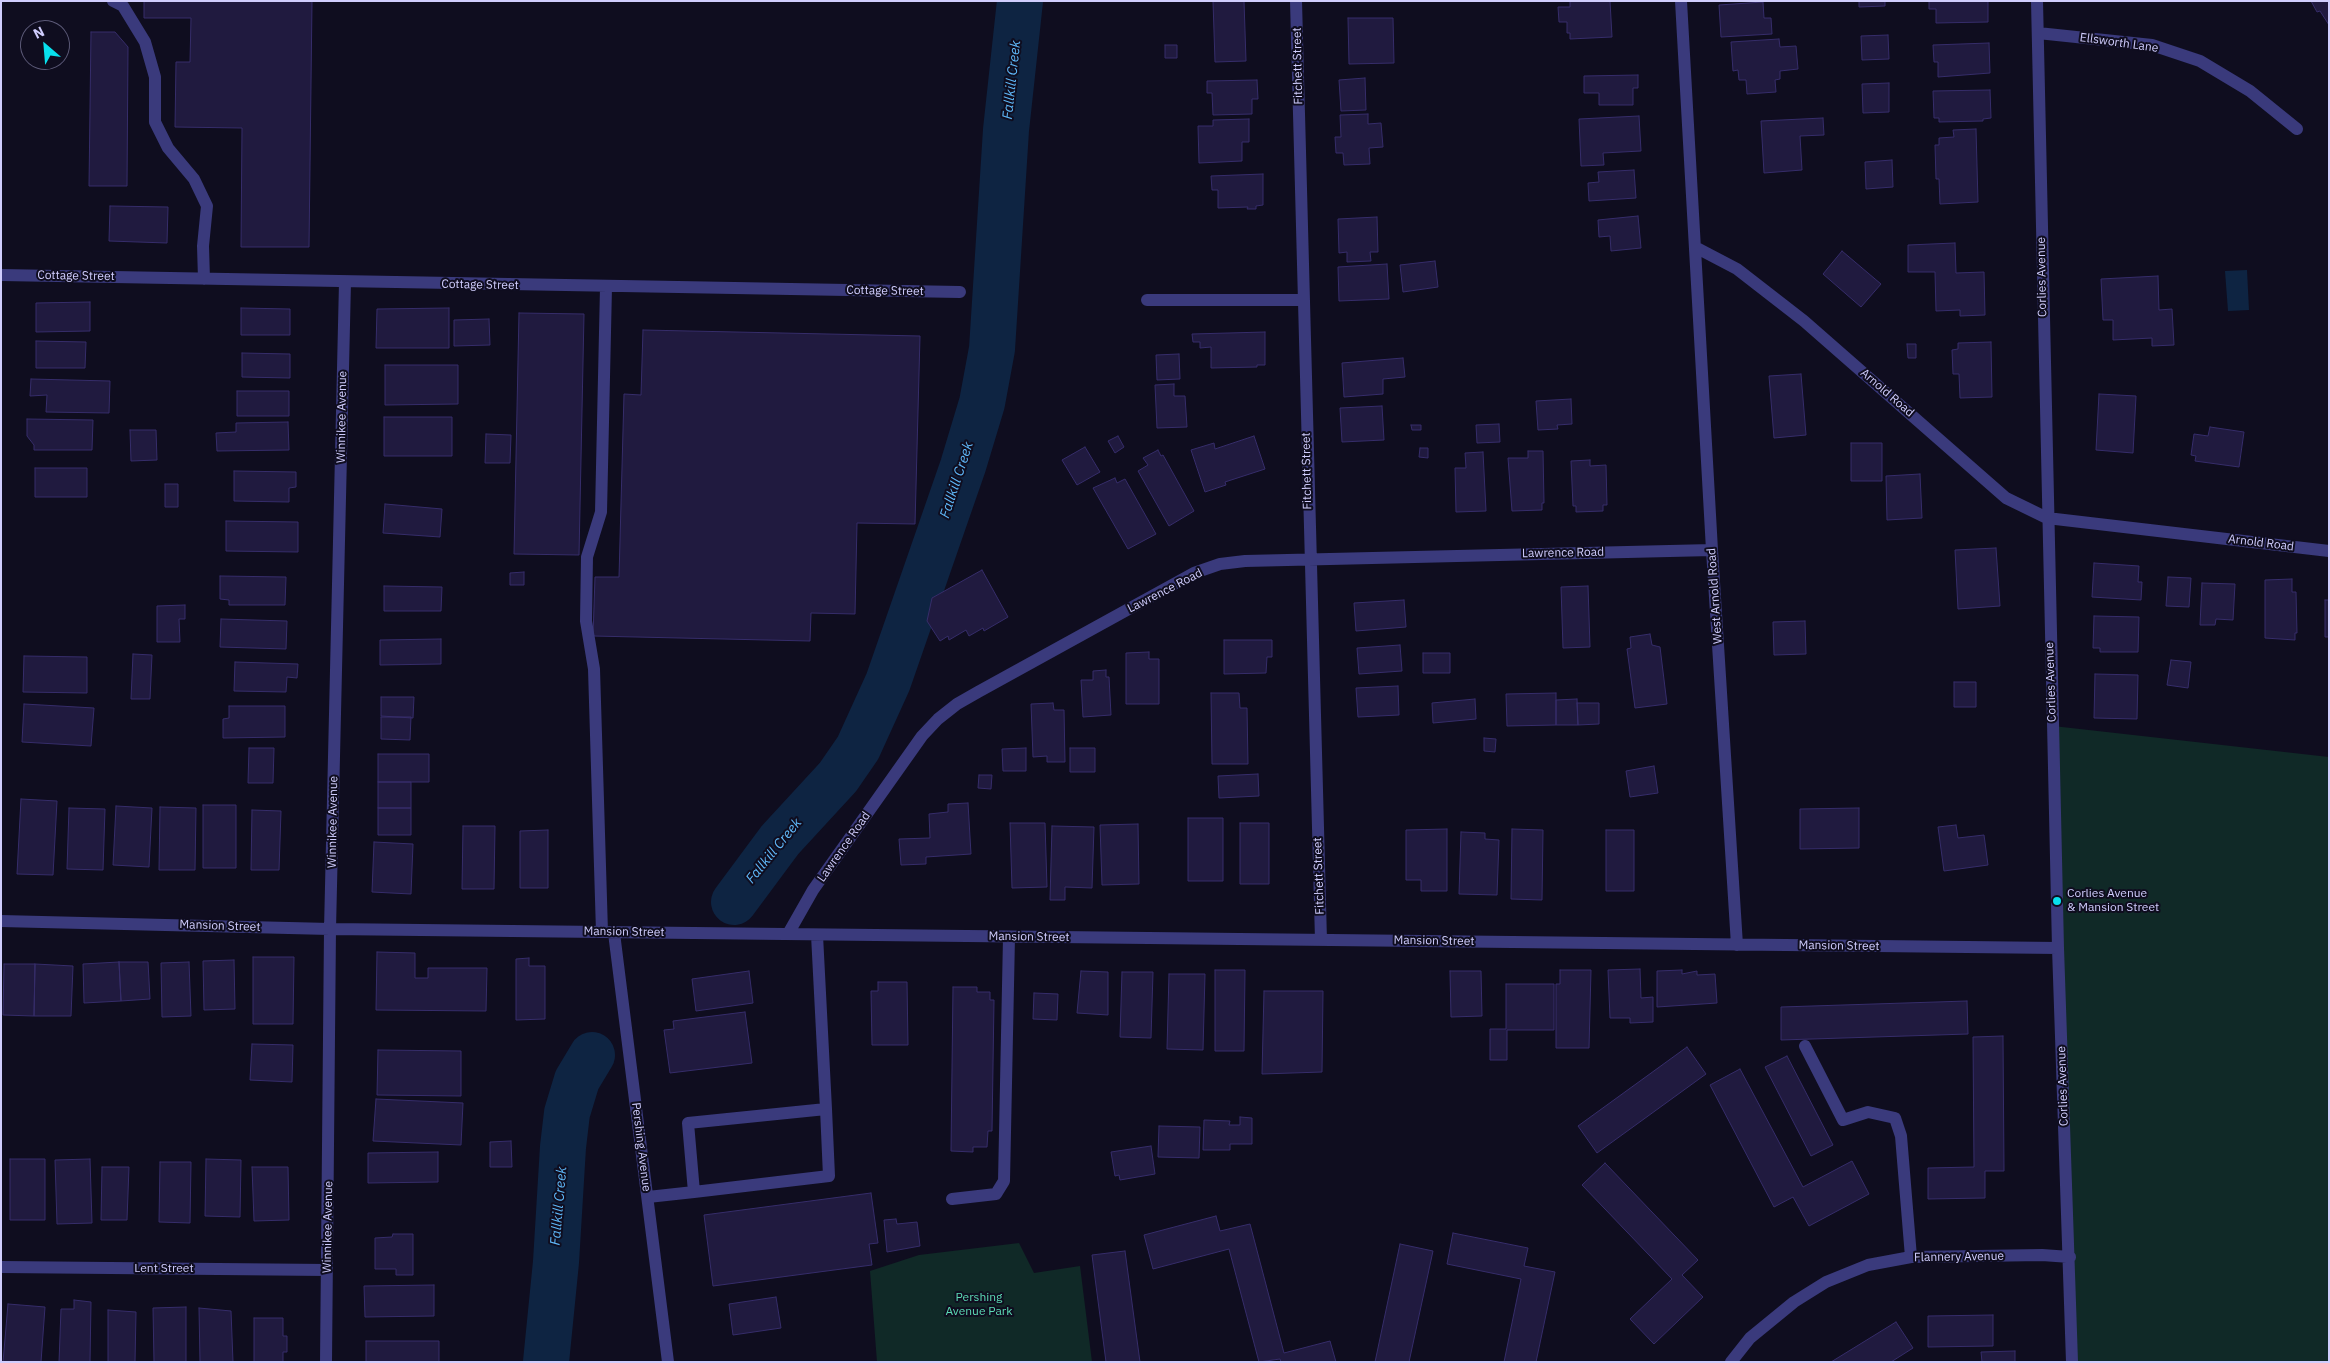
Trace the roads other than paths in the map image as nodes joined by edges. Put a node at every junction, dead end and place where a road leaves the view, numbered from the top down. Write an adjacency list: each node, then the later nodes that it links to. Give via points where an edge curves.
1 (113, 1): 9 (street, via 123,6 145,42 155,78 155,122 168,148 194,179 207,206)
2 (1296, 1): 14 (street, Fitchett Street)
3 (1681, 1): 7 (street)
4 (2037, 1): 5 (street, Corlies Avenue)
5 (2038, 33): 6 (street, Ellsworth Lane, via 2152,45 2200,61 2250,91); 15 (street, Corlies Avenue)
6 (2297, 128)
7 (1695, 247): 15 (street, Arnold Road, via 1737,269 1804,321 2006,498); 16 (street, West Arnold Road)
8 (1, 275): 9 (street, Cottage Street)
9 (204, 279): 10 (street, Cottage Street)
10 (345, 282): 11 (street, Cottage Street); 20 (street, Winnikee Avenue)
11 (606, 287): 12 (street, Cottage Street); 21 (street, Pershing Avenue, via 601,512 587,557 586,621 594,669)
12 (960, 292)
13 (1147, 300): 14 (street)
14 (1304, 300): 18 (street, Fitchett Street)
15 (2047, 518): 17 (street, Arnold Road); 27 (street, Corlies Avenue)
16 (1712, 550): 18 (street, Lawrence Road); 26 (street, West Arnold Road)
17 (2329, 551)
18 (1310, 560): 22 (street, Lawrence Road, via 1245,561 1220,564 1194,573 957,704 922,736 813,890); 25 (street, Fitchett Street)
19 (1, 921): 20 (street, Mansion Street)
20 (330, 929): 21 (street, Mansion Street); 36 (street, Winnikee Avenue)
21 (608, 932): 22 (street, Mansion Street); 31 (street, Pershing Avenue)
22 (788, 934): 23 (street, Mansion Street)
23 (816, 935): 24 (street, Mansion Street); 29 (street)
24 (1009, 937): 25 (street, Mansion Street); 32 (street, via 1004,1181 996,1194)
25 (1321, 940): 26 (street, Mansion Street)
26 (1737, 945): 27 (street, Mansion Street)
27 (2058, 948): 34 (street, Corlies Avenue)
28 (1805, 1046): 33 (street, via 1843,1120 1868,1112 1895,1118 1901,1136)
29 (826, 1109): 30 (street, via 829,1176); 30 (street, via 688,1123)
30 (694, 1192): 31 (street)
31 (648, 1197): 38 (street, Pershing Avenue)
32 (952, 1199)
33 (1911, 1257): 34 (street, Flannery Avenue); 39 (street, Flannery Avenue, via 1868,1265 1826,1282 1794,1302 1750,1338)
34 (2070, 1257): 40 (street, Corlies Avenue)
35 (1, 1267): 36 (street, Lent Street)
36 (327, 1270): 37 (street, Winnikee Avenue)
37 (326, 1362)
38 (668, 1362)
39 (1732, 1362)
40 (2072, 1362)

